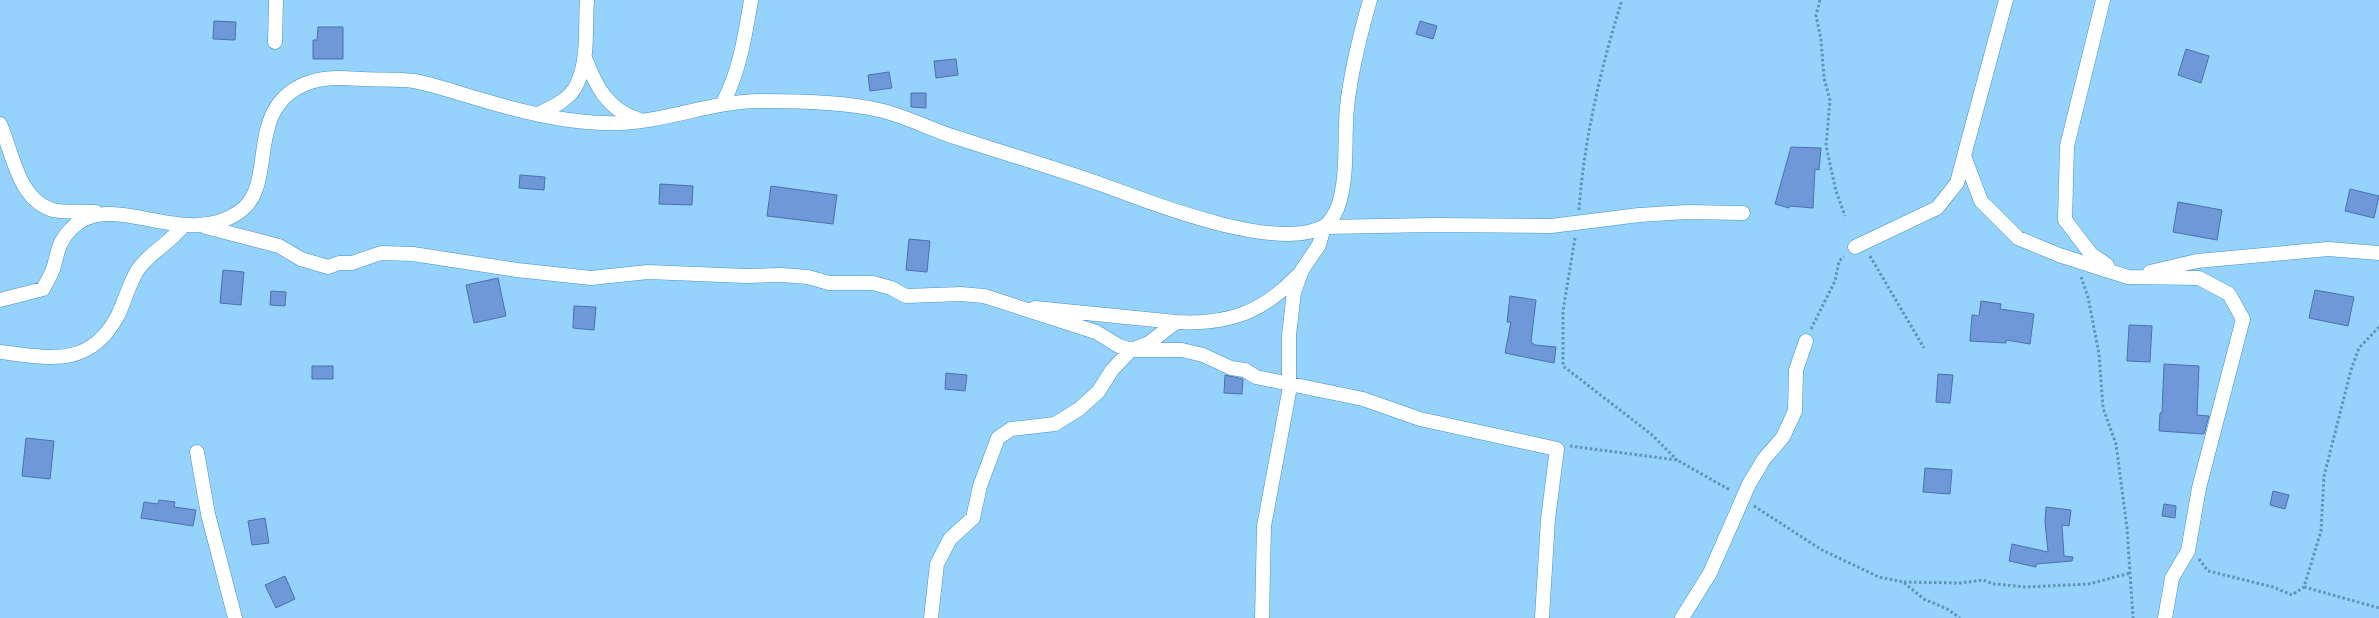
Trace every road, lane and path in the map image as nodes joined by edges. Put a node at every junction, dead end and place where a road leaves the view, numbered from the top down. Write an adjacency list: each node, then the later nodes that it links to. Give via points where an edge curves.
1 (276, 0): 9 (street)
2 (587, 0): 10 (street)
3 (751, 0): 11 (street, via 733,83)
4 (1370, 0): 22 (street, via 1353,65 1340,201)
5 (1622, 0): 19 (path, via 1607,50 1583,165)
6 (1820, 0): 18 (path, via 1816,16 1830,100 1826,146)
7 (2006, 0): 15 (street)
8 (2102, 0): 27 (street, via 2067,146 2065,220 2091,254)
9 (275, 42)
10 (584, 58): 12 (street, via 577,86 565,99); 13 (street, via 603,95 620,113)
11 (723, 103): 13 (street); 22 (street, via 770,101 880,110 1189,216 1238,228 1289,235)
12 (538, 114): 13 (street, via 611,123); 21 (street, via 414,81 332,77 310,82 293,90 278,103 268,125 258,182 249,202 240,212)
13 (641, 120)
14 (0, 124): 16 (street, via 19,176 37,203 54,210)
15 (1964, 156): 23 (street, via 1957,183 1937,208); 25 (street, via 1981,201 1991,213 2018,238)
16 (104, 212): 20 (street); 28 (street, via 73,226 57,246 54,270 43,289)
17 (1743, 213): 19 (street, via 1639,215)
18 (1845, 216)
19 (1578, 224): 22 (street); 39 (path, via 1563,310 1563,366 1651,434)
20 (183, 226): 21 (street); 35 (street, via 138,270 117,317 101,341 82,354 56,357)
21 (206, 227): 29 (street, via 279,246 301,259 328,267 381,253 413,254 591,278 648,272 808,277 829,283 873,284 906,296 984,296)
22 (1324, 227): 26 (street, via 1319,245)
23 (1855, 247): 32 (path, via 1839,261 1835,281); 33 (path, via 1866,250)
24 (2379, 252): 27 (street, via 2328,249 2197,261)
25 (2076, 260): 27 (street); 42 (path, via 2088,297 2099,354 2103,408 2116,444)
26 (1302, 270): 30 (street, via 1281,293 1231,319 1202,324); 36 (street, via 1294,292 1289,335)
27 (2128, 278): 41 (street, via 2199,278 2229,294 2243,319 2199,488)
28 (0, 300)
29 (1020, 306): 30 (street); 34 (street, via 1053,320 1096,332)
30 (1176, 322): 34 (street, via 1149,343)
31 (2379, 327): 44 (path, via 2359,348 2351,370 2324,476 2321,532)
32 (1806, 341): 40 (street, via 1796,370 1794,410 1782,437 1764,459)
33 (1924, 348)
34 (1131, 350): 36 (street, via 1182,350 1204,355 1256,377); 47 (street, via 1112,370 1098,392 1079,409 1055,424 1011,429 998,438 980,486 973,518 950,539 938,564)
35 (0, 352)
36 (1289, 384): 37 (street, via 1363,399 1420,419); 48 (street, via 1264,526)
37 (1557, 450): 39 (path, via 1567,445); 49 (street, via 1548,519)
38 (197, 452): 46 (street, via 208,514)
39 (1677, 460): 40 (path)
40 (1743, 498): 43 (path, via 1822,550 1879,577); 50 (street, via 1710,572)
41 (2189, 545): 44 (path, via 2208,571 2264,584 2292,595); 53 (street, via 2172,578)
42 (2130, 573): 43 (path, via 2089,584 2035,586 1994,584 1983,580); 52 (path)
43 (1903, 582): 51 (path, via 1924,599)
44 (2304, 587): 45 (path)
45 (2379, 608)
46 (234, 618)
47 (931, 618)
48 (1262, 618)
49 (1542, 618)
50 (1682, 618)
51 (1960, 618)
52 (2133, 618)
53 (2165, 618)

